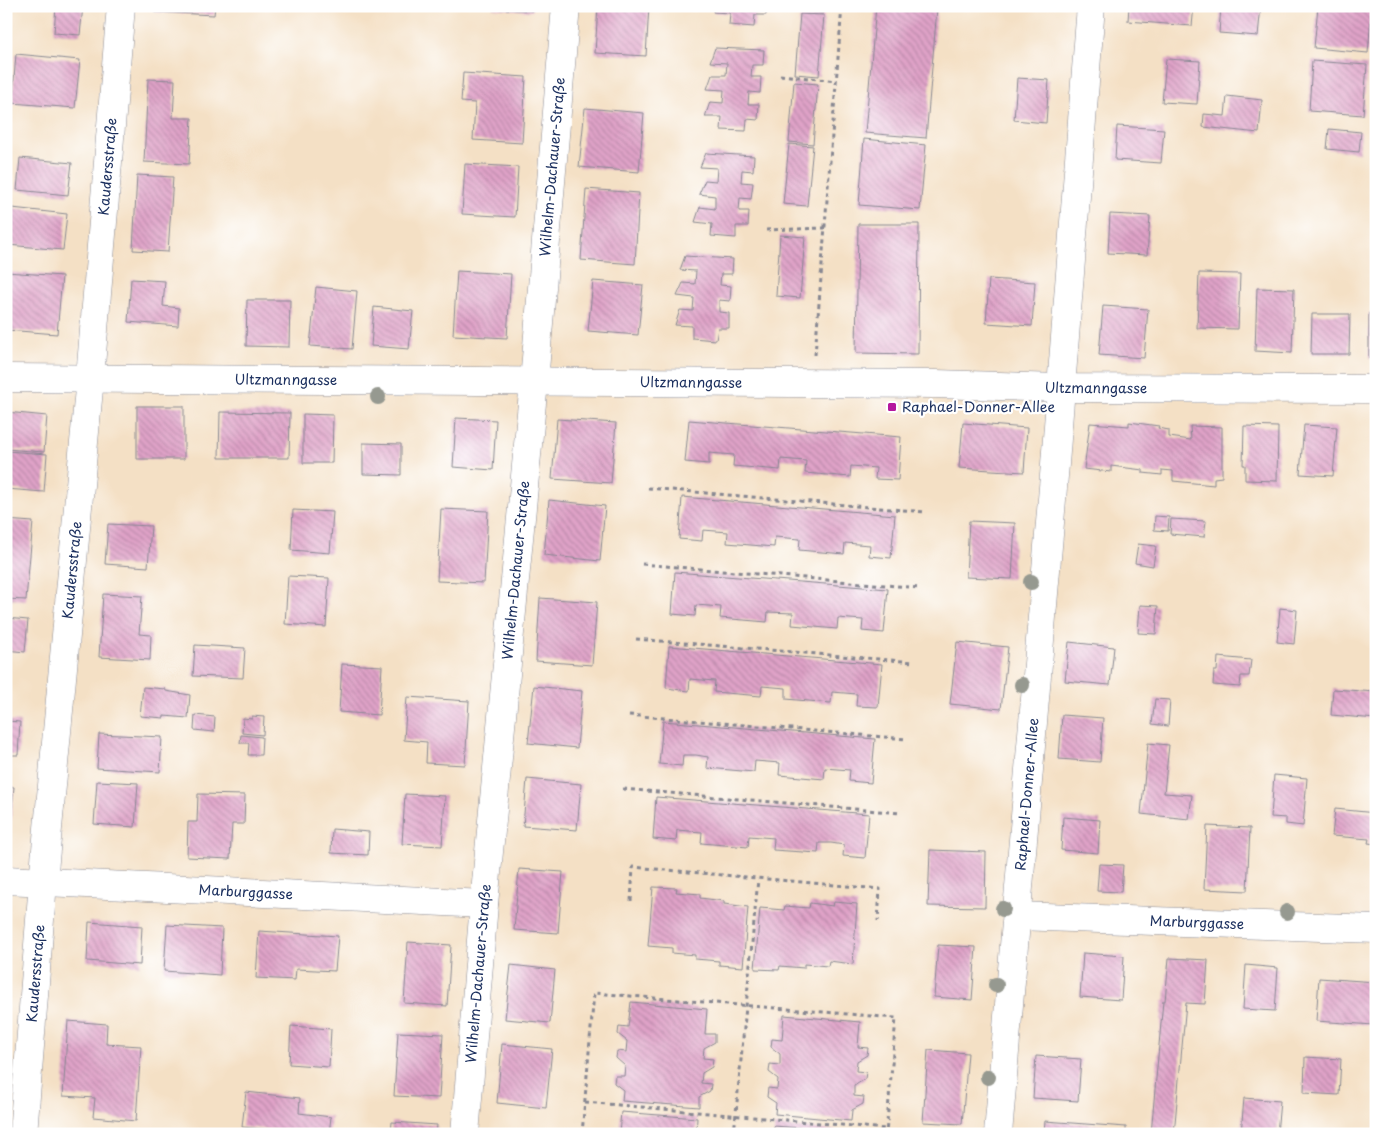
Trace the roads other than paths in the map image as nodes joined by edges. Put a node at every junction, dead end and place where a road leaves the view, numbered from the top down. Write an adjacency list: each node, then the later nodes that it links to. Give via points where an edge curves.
1 (121, 6): 5 (street, Kaudersstraße)
2 (566, 6): 6 (street, Wilhelm-Dachauer-Straße)
3 (1091, 6): 7 (street, Raphael-Donner-Allee)
4 (6, 378): 5 (street, Ultzmanngasse)
5 (90, 378): 6 (street, Ultzmanngasse); 10 (street, Kaudersstraße)
6 (534, 382): 7 (street, Ultzmanngasse, via 936,384); 11 (street, Wilhelm-Dachauer-Straße)
7 (1060, 388): 8 (street, Ultzmanngasse); 12 (street, Raphael-Donner-Allee)
8 (1376, 390)
9 (6, 880): 10 (street, Marburggasse)
10 (44, 882): 11 (street, Marburggasse); 14 (street, Kaudersstraße)
11 (484, 904): 15 (street, Wilhelm-Dachauer-Straße)
12 (1017, 916): 13 (street, Marburggasse); 16 (street, Raphael-Donner-Allee)
13 (1376, 929)
14 (23, 1134)
15 (465, 1134)
16 (998, 1134)

